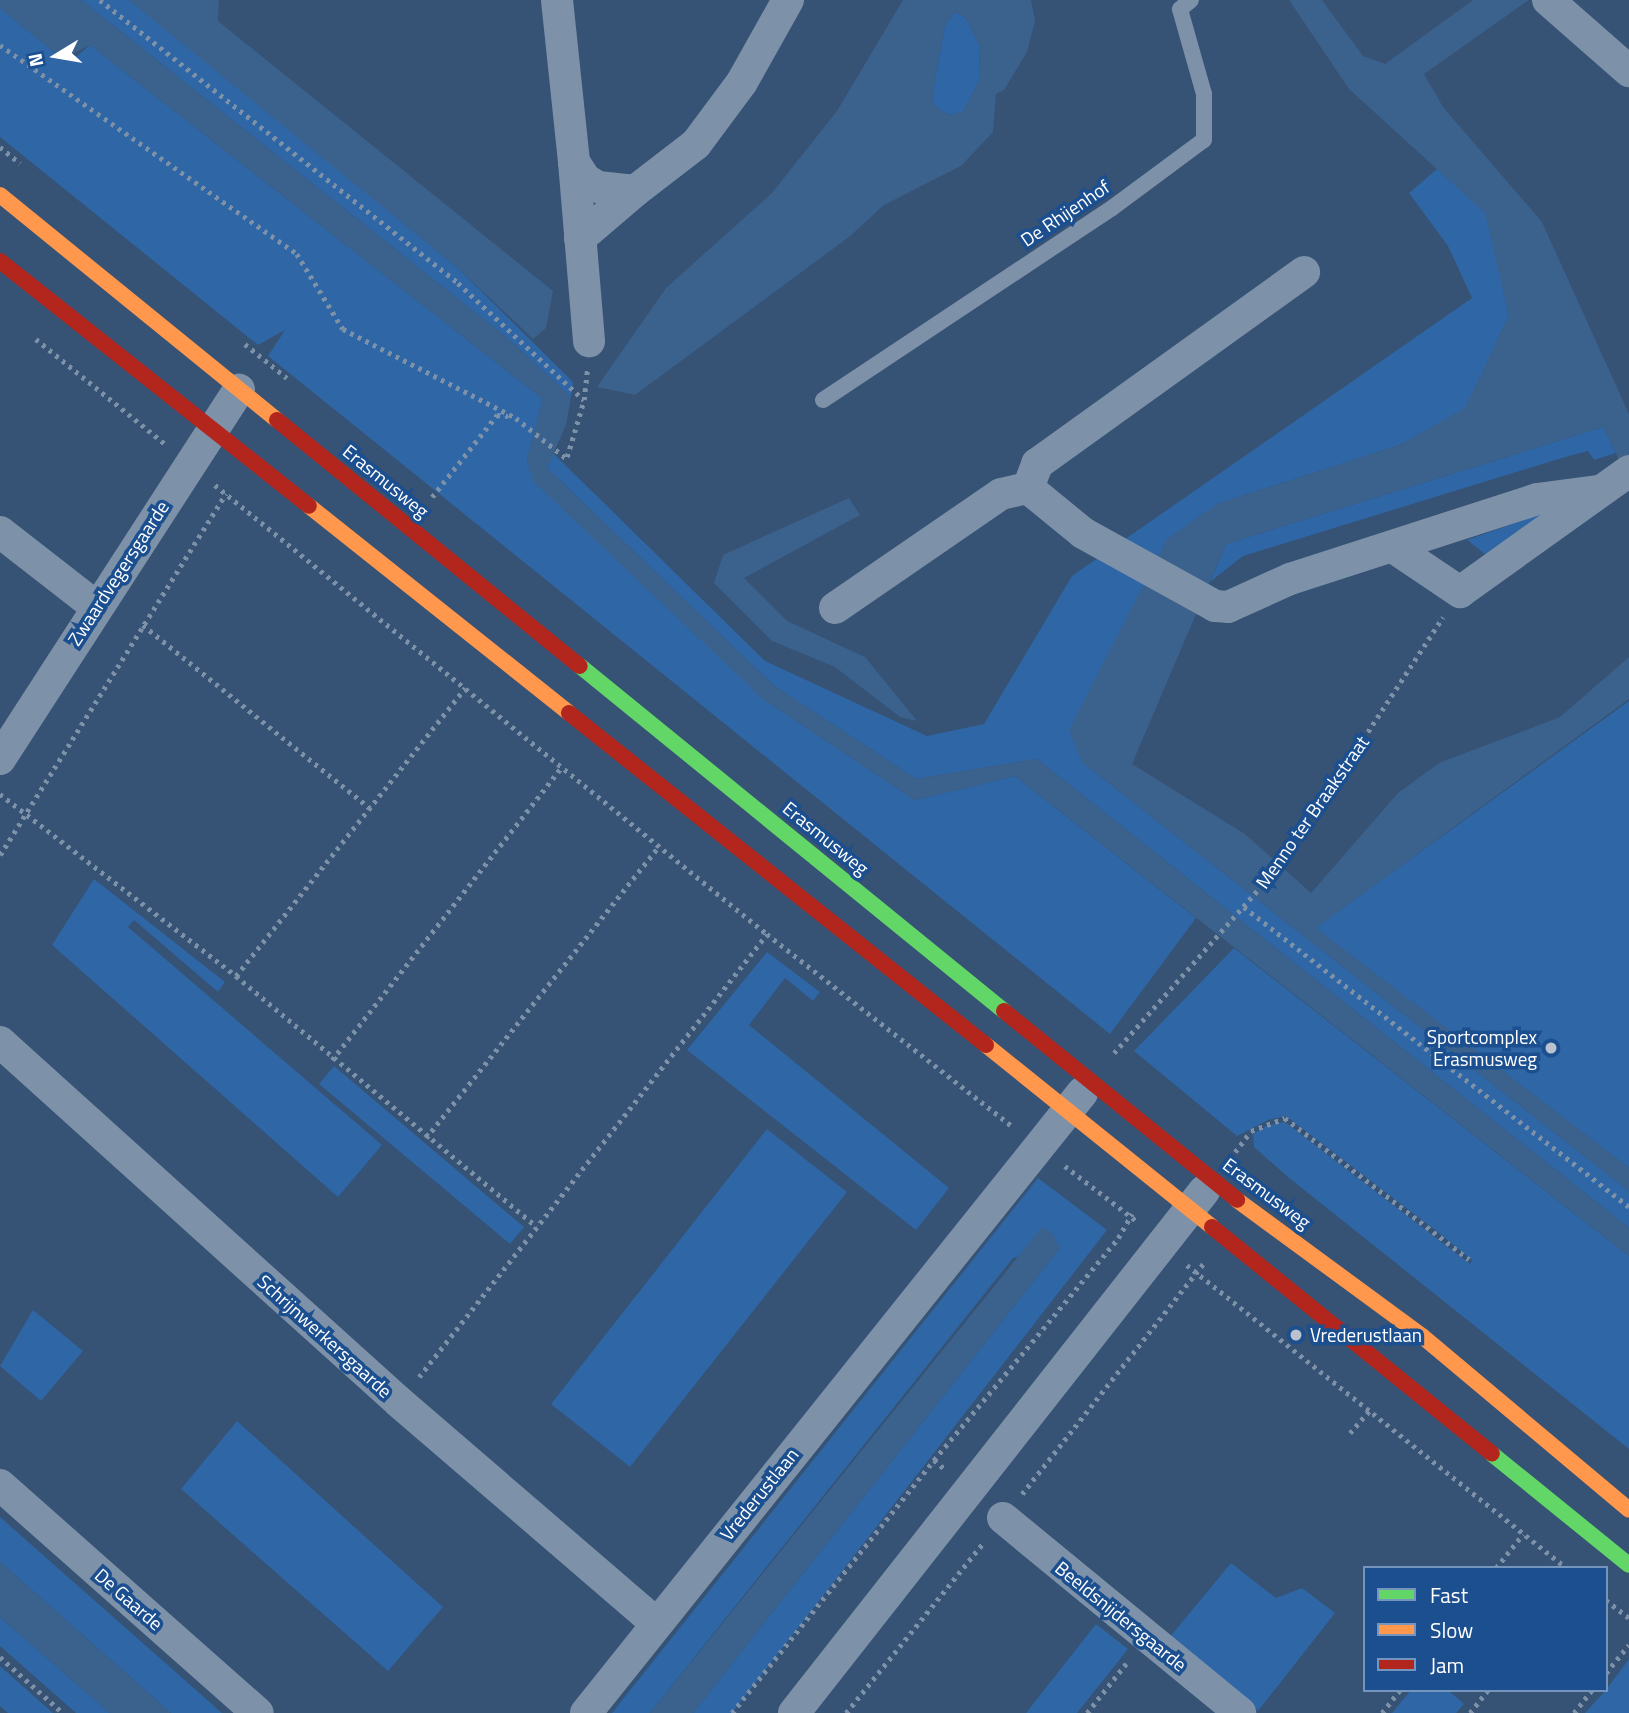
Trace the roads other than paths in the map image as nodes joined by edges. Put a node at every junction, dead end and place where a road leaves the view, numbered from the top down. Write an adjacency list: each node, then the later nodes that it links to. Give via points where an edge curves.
1 (557, 0): 6 (street)
2 (788, 0): 7 (street, via 742,82 696,144)
3 (1191, 0): 14 (lane, De Rhijenhof, via 1180,9 1204,94 1204,140 1112,208)
4 (1553, 4): 5 (street)
5 (1629, 71)
6 (574, 162): 7 (street, via 585,179 598,187); 9 (street)
7 (635, 191): 9 (street)
8 (0, 195): 13 (main road, Erasmusweg)
9 (580, 238): 12 (street)
10 (0, 261): 15 (main road)
11 (1304, 272): 17 (street, via 1037,464)
12 (589, 341)
13 (239, 389): 15 (street, Zwaardvegersgaarde); 24 (main road, Erasmusweg)
14 (822, 400)
15 (210, 432): 20 (street, Zwaardvegersgaarde); 25 (main road)
16 (1613, 482): 19 (street, via 1537,499); 19 (street, via 1460,592)
17 (1028, 488): 19 (street, via 1083,533 1215,606 1228,607 1290,579); 21 (street, via 1001,494)
18 (0, 532): 20 (street)
19 (1393, 547)
20 (95, 606): 22 (street, Zwaardvegersgaarde)
21 (835, 608)
22 (0, 759)
23 (0, 1042): 32 (street, Schrijnwerkersgaarde, via 399,1402)
24 (1091, 1081): 25 (street, Vrederustlaan); 26 (main road, Erasmusweg)
25 (1069, 1111): 27 (main road); 32 (street, Vrederustlaan)
26 (1213, 1180): 27 (street); 29 (main road, Erasmusweg, via 1412,1328)
27 (1190, 1209): 31 (main road); 35 (street)
28 (0, 1485): 33 (street, De Gaarde)
29 (1629, 1510)
30 (1003, 1518): 36 (street, Beeldsnijdersgaarde)
31 (1629, 1565)
32 (656, 1623): 34 (street, Vrederustlaan)
33 (258, 1713)
34 (586, 1713)
35 (794, 1713)
36 (1240, 1713)

